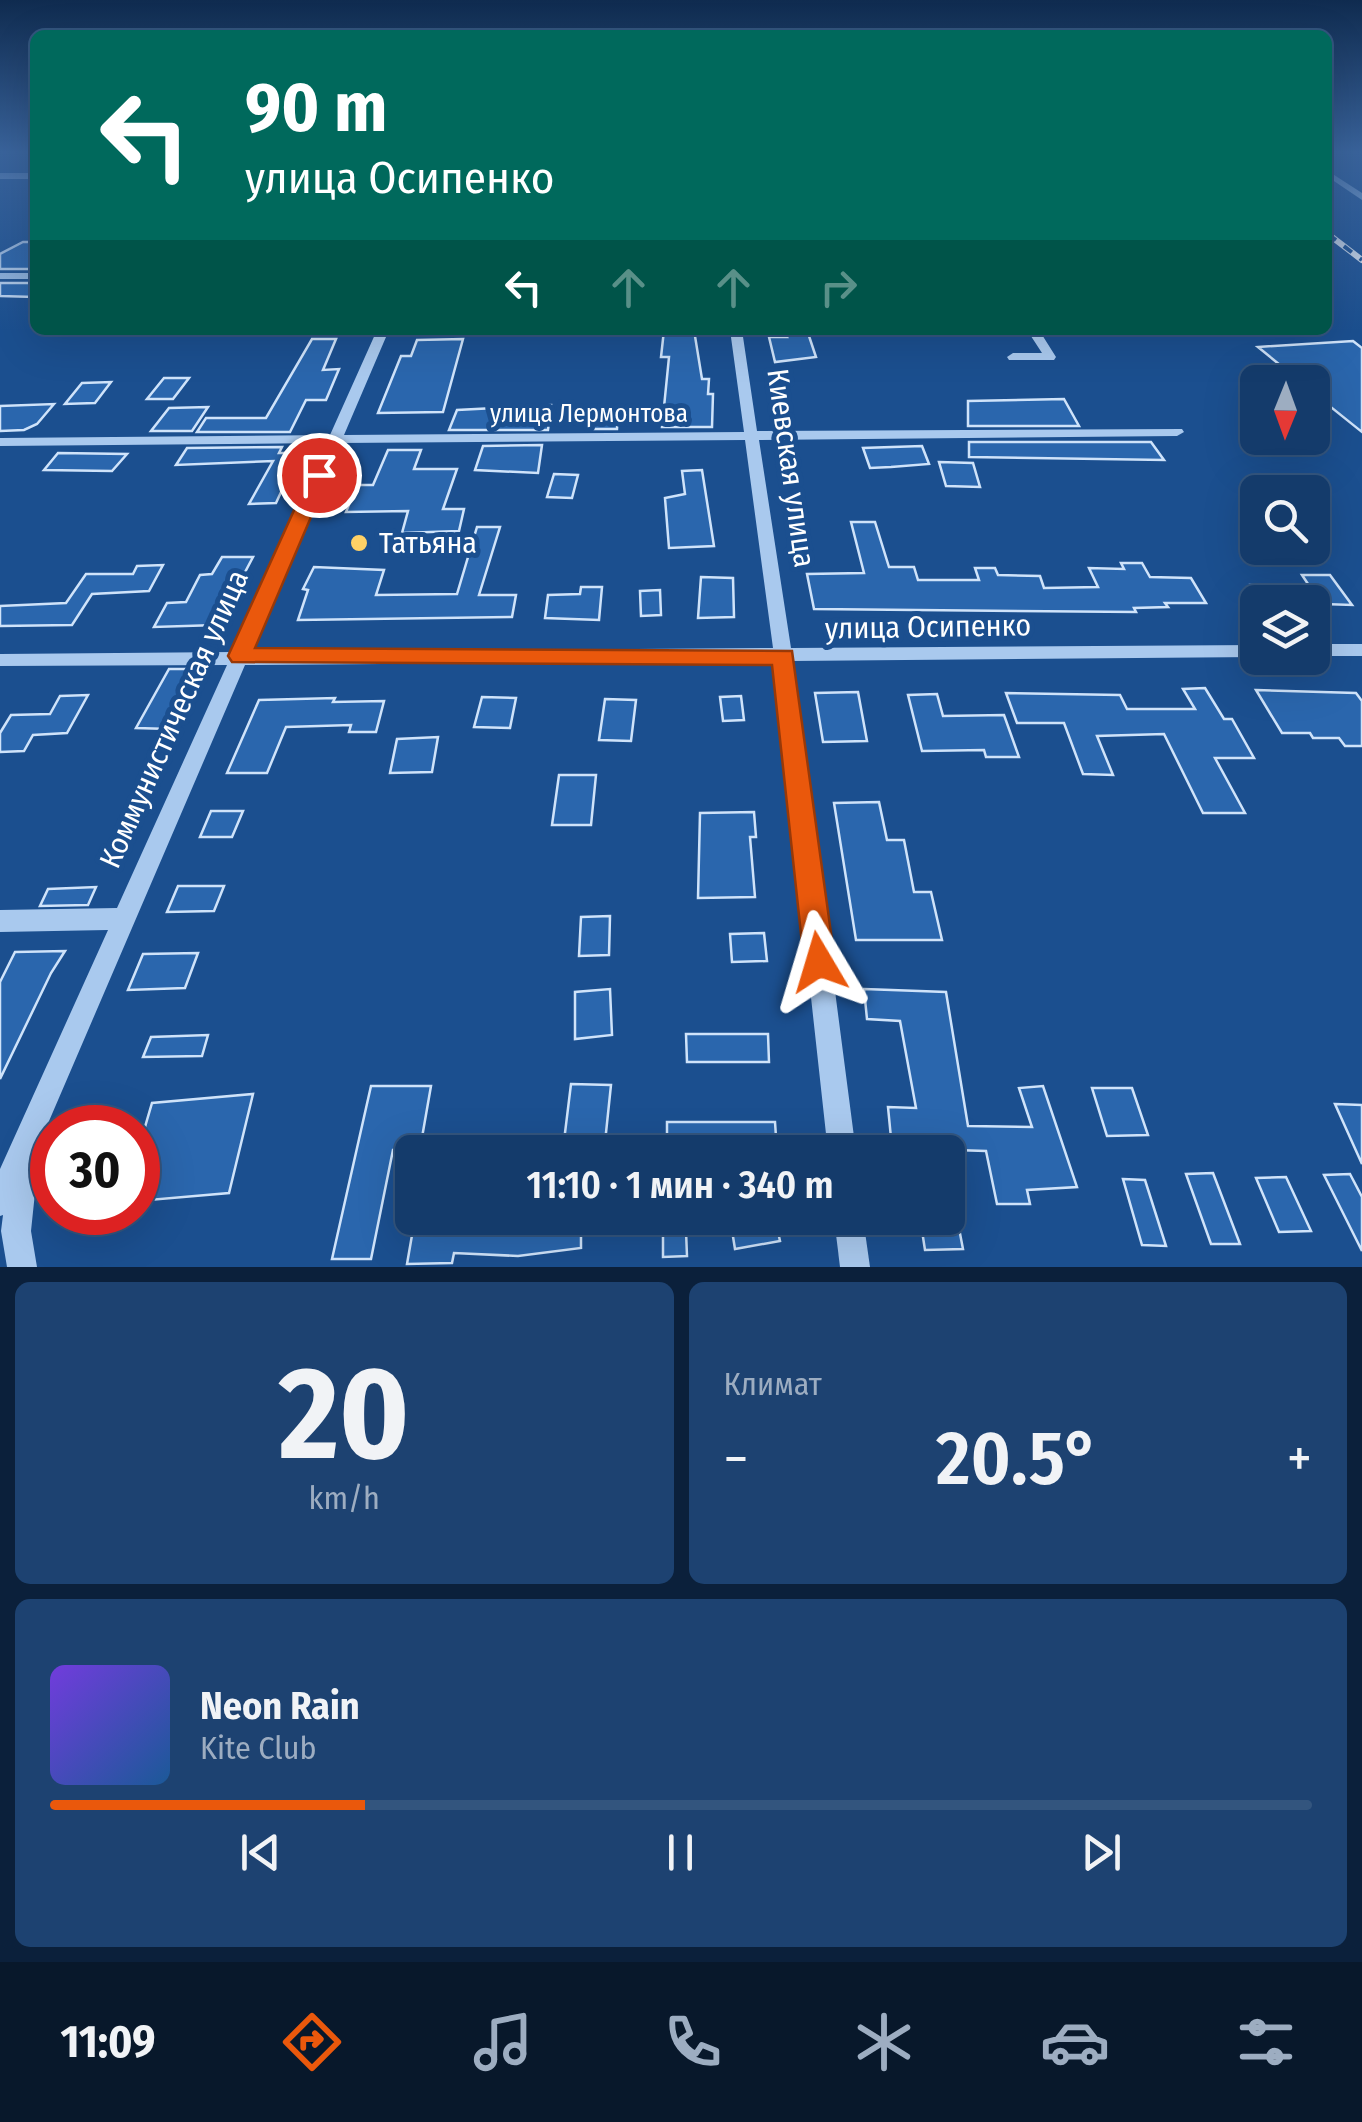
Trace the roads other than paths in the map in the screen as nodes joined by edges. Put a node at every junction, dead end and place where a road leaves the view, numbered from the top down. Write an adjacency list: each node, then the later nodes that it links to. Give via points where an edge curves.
1 (0, 276): 2 (street)
2 (30, 276)
3 (380, 335): 9 (street, Коммунистическая улица)
4 (737, 335): 8 (street, Киевская улица)
5 (1036, 335): 6 (street, via 1050,357)
6 (1012, 356)
7 (1177, 432): 8 (street, улица Лермонтова)
8 (752, 436): 9 (street, улица Лермонтова); 15 (street, Киевская улица)
9 (335, 439): 10 (street, улица Лермонтова); 14 (street, Коммунистическая улица)
10 (0, 442)
11 (1330, 650): 12 (street)
12 (1362, 650)
13 (1240, 651): 15 (street, улица Осипенко)
14 (240, 656): 15 (street, улица Осипенко); 16 (street, улица Осипенко); 17 (street, Коммунистическая улица)
15 (783, 657): 19 (street, Киевская улица)
16 (0, 660)
17 (124, 919): 18 (street); 20 (street, Коммунистическая улица)
18 (0, 921)
19 (840, 1135)
20 (29, 1136): 21 (street, Коммунистическая улица); 23 (street, Коммунистическая улица, via 16,1230)
21 (0, 1202)
22 (852, 1235): 24 (street)
23 (22, 1267)
24 (855, 1267)

